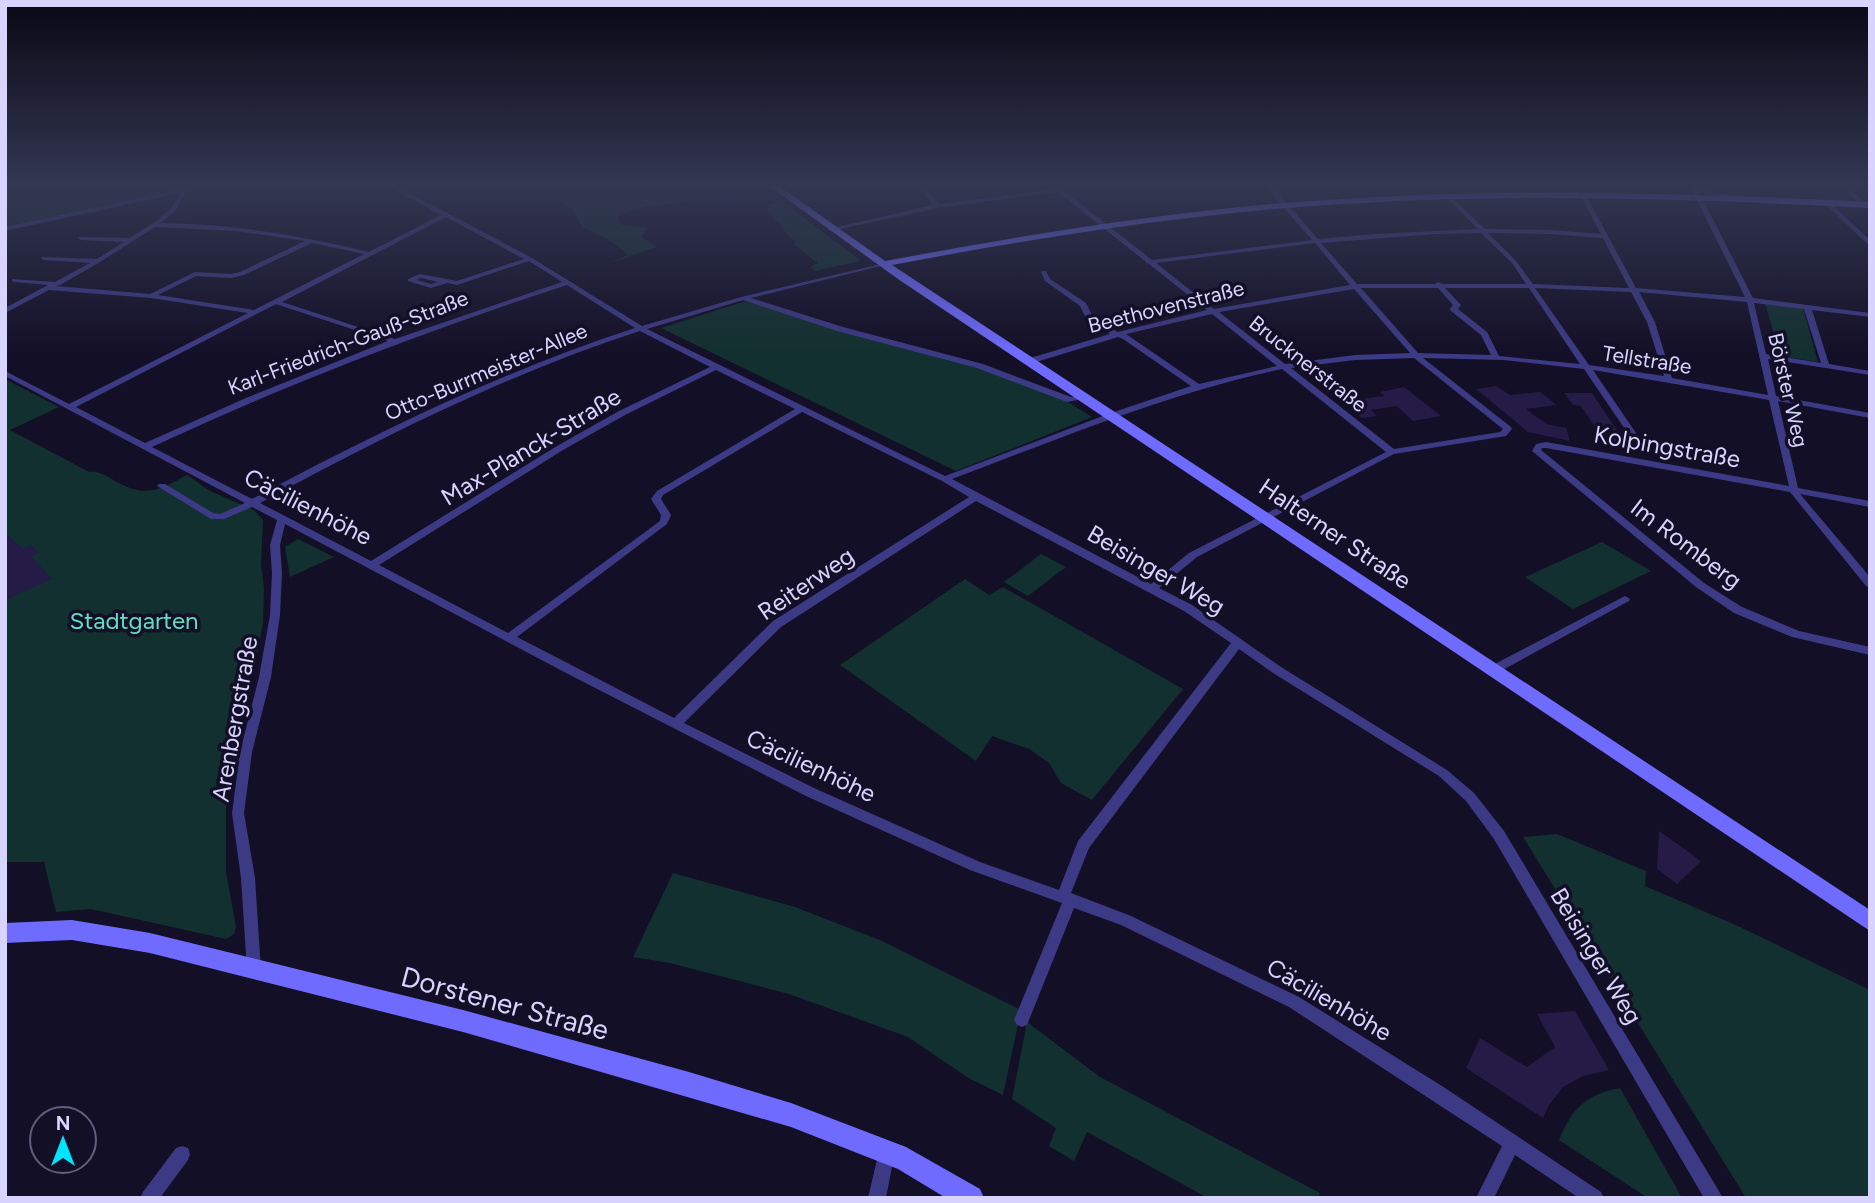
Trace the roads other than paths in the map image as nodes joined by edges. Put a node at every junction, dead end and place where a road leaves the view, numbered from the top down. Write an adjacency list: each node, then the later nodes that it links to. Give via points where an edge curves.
1 (128, 242): 17 (street)
2 (309, 242): 30 (street, via 242,274 195,274)
3 (322, 242): 14 (street)
4 (393, 242): 14 (street)
5 (499, 242): 16 (street, Beisinger Weg)
6 (851, 242): 19 (main road, Halterner Straße)
7 (992, 242): 19 (main road)
8 (1124, 242): 18 (street, Brucknerstraße)
9 (1316, 242): 18 (street)
10 (1317, 242): 26 (street)
11 (1495, 242): 27 (street)
12 (1608, 242): 29 (street)
13 (1721, 242): 32 (street, Börster Weg)
14 (370, 254): 33 (street)
15 (44, 258): 17 (street)
16 (530, 258): 22 (street); 23 (street, Beisinger Weg)
17 (98, 261): 24 (street)
18 (1148, 262): 36 (street, Brucknerstraße)
19 (883, 264): 31 (street, Otto-Burrmeister-Allee); 45 (main road, Halterner Straße)
20 (1044, 272): 40 (street, via 1047,280 1083,306 1088,316)
21 (14, 281): 24 (street)
22 (444, 282)
23 (566, 283): 39 (street, Beisinger Weg); 41 (street, Karl-Friedrich-Gauß-Straße)
24 (58, 284): 28 (street)
25 (1438, 284): 26 (street, Beethovenstraße); 27 (street, Beethovenstraße); 44 (street, via 1457,305 1454,309 1484,334)
26 (1356, 286): 36 (street, Beethovenstraße); 42 (street)
27 (1532, 286): 29 (street, Beethovenstraße); 49 (street)
28 (50, 288): 30 (street); 35 (street)
29 (1635, 290): 32 (street, Beethovenstraße); 52 (street, via 1651,322)
30 (151, 296): 37 (street)
31 (743, 298): 39 (street, Otto-Burrmeister-Allee); 54 (street, via 980,366 1070,400)
32 (1750, 300): 34 (street, Beethovenstraße); 43 (street, Börster Weg)
33 (276, 302): 37 (street); 41 (street)
34 (1807, 306): 38 (street, Beethovenstraße); 46 (street, Börster Weg)
35 (5, 311)
36 (1213, 312): 40 (street, Beethovenstraße); 47 (street, Brucknerstraße)
37 (256, 313): 56 (street)
38 (1870, 315)
39 (641, 329): 48 (street, Beisinger Weg); 68 (street, Otto-Burrmeister-Allee, via 543,363 450,403)
40 (1118, 334): 45 (street, Beethovenstraße); 53 (street)
41 (394, 341): 61 (street, Karl-Friedrich-Gauß-Straße)
42 (1416, 356): 44 (street, Tellstraße); 47 (street, Tellstraße); 63 (street, via 1508,429 1503,434)
43 (1762, 356): 46 (street); 55 (street, Börster Weg)
44 (1496, 358): 49 (street, Tellstraße)
45 (1030, 361): 54 (main road, Halterner Straße)
46 (1826, 366): 51 (street)
47 (1283, 367): 53 (street, Tellstraße); 63 (street, Brucknerstraße)
48 (715, 368): 57 (street, Beisinger Weg); 72 (street, Max-Planck-Straße, via 560,448)
49 (1588, 368): 52 (street, Tellstraße); 60 (street)
50 (5, 373): 56 (street, Cäcilienhöhe)
51 (1870, 373)
52 (1669, 380): 55 (street, Tellstraße)
53 (1197, 387): 58 (street, Tellstraße)
54 (1083, 397): 58 (main road, Halterner Straße)
55 (1771, 399): 59 (street, Tellstraße); 66 (street, Börster Weg)
56 (71, 406): 61 (street, Cäcilienhöhe)
57 (801, 409): 64 (street, Beisinger Weg); 76 (street, via 660,493 656,499 666,515 664,522)
58 (1110, 415): 64 (street, Tellstraße); 71 (main road, Halterner Straße)
59 (1870, 416)
60 (1634, 436)
61 (146, 446): 68 (street, Cäcilienhöhe)
62 (1536, 449): 66 (street, Kolpingstraße, via 1546,445); 78 (street, Im Romberg, via 1679,568 1738,610 1796,634)
63 (1392, 452): 71 (street)
64 (945, 479): 67 (street, Beisinger Weg)
65 (162, 486): 68 (street, Otto-Burrmeister-Allee, via 211,516 221,517)
66 (1793, 489): 69 (street, Kolpingstraße); 73 (street, Börster Weg)
67 (976, 498): 74 (street, Beisinger Weg); 80 (street, Reiterweg, via 777,624)
68 (253, 503): 70 (street, Cäcilienhöhe)
69 (1870, 504)
70 (282, 519): 72 (street, Cäcilienhöhe); 84 (street, Arenbergstraße, via 275,545 275,615 246,752 239,813)
71 (1265, 519): 74 (street, via 1193,555); 79 (main road, Halterner Straße)
72 (372, 565): 76 (street, Cäcilienhöhe)
73 (1870, 584)
74 (1153, 588): 77 (street, Beisinger Weg)
75 (1625, 599): 79 (street)
76 (509, 638): 80 (street, Cäcilienhöhe)
77 (1238, 642): 81 (street, via 1083,845); 94 (street, Beisinger Weg, via 1443,774 1471,797 1499,835)
78 (1870, 651)
79 (1493, 670): 82 (main road, Halterner Straße)
80 (675, 724): 81 (street, Cäcilienhöhe, via 810,792 975,866)
81 (1067, 897): 85 (street); 86 (street, Cäcilienhöhe, via 1169,940 1294,1002)
82 (1870, 922)
83 (5, 933): 84 (main road, Dorstener Straße, via 90,932)
84 (254, 970): 87 (main road, Dorstener Straße, via 463,1021 689,1084)
85 (1022, 1020)
86 (1512, 1143): 92 (street); 93 (street, Cäcilienhöhe)
87 (887, 1151): 90 (street); 91 (main road, Dorstener Straße)
88 (182, 1154): 89 (street)
89 (149, 1198)
90 (877, 1198)
91 (971, 1198)
92 (1485, 1198)
93 (1595, 1198)
94 (1714, 1198)

